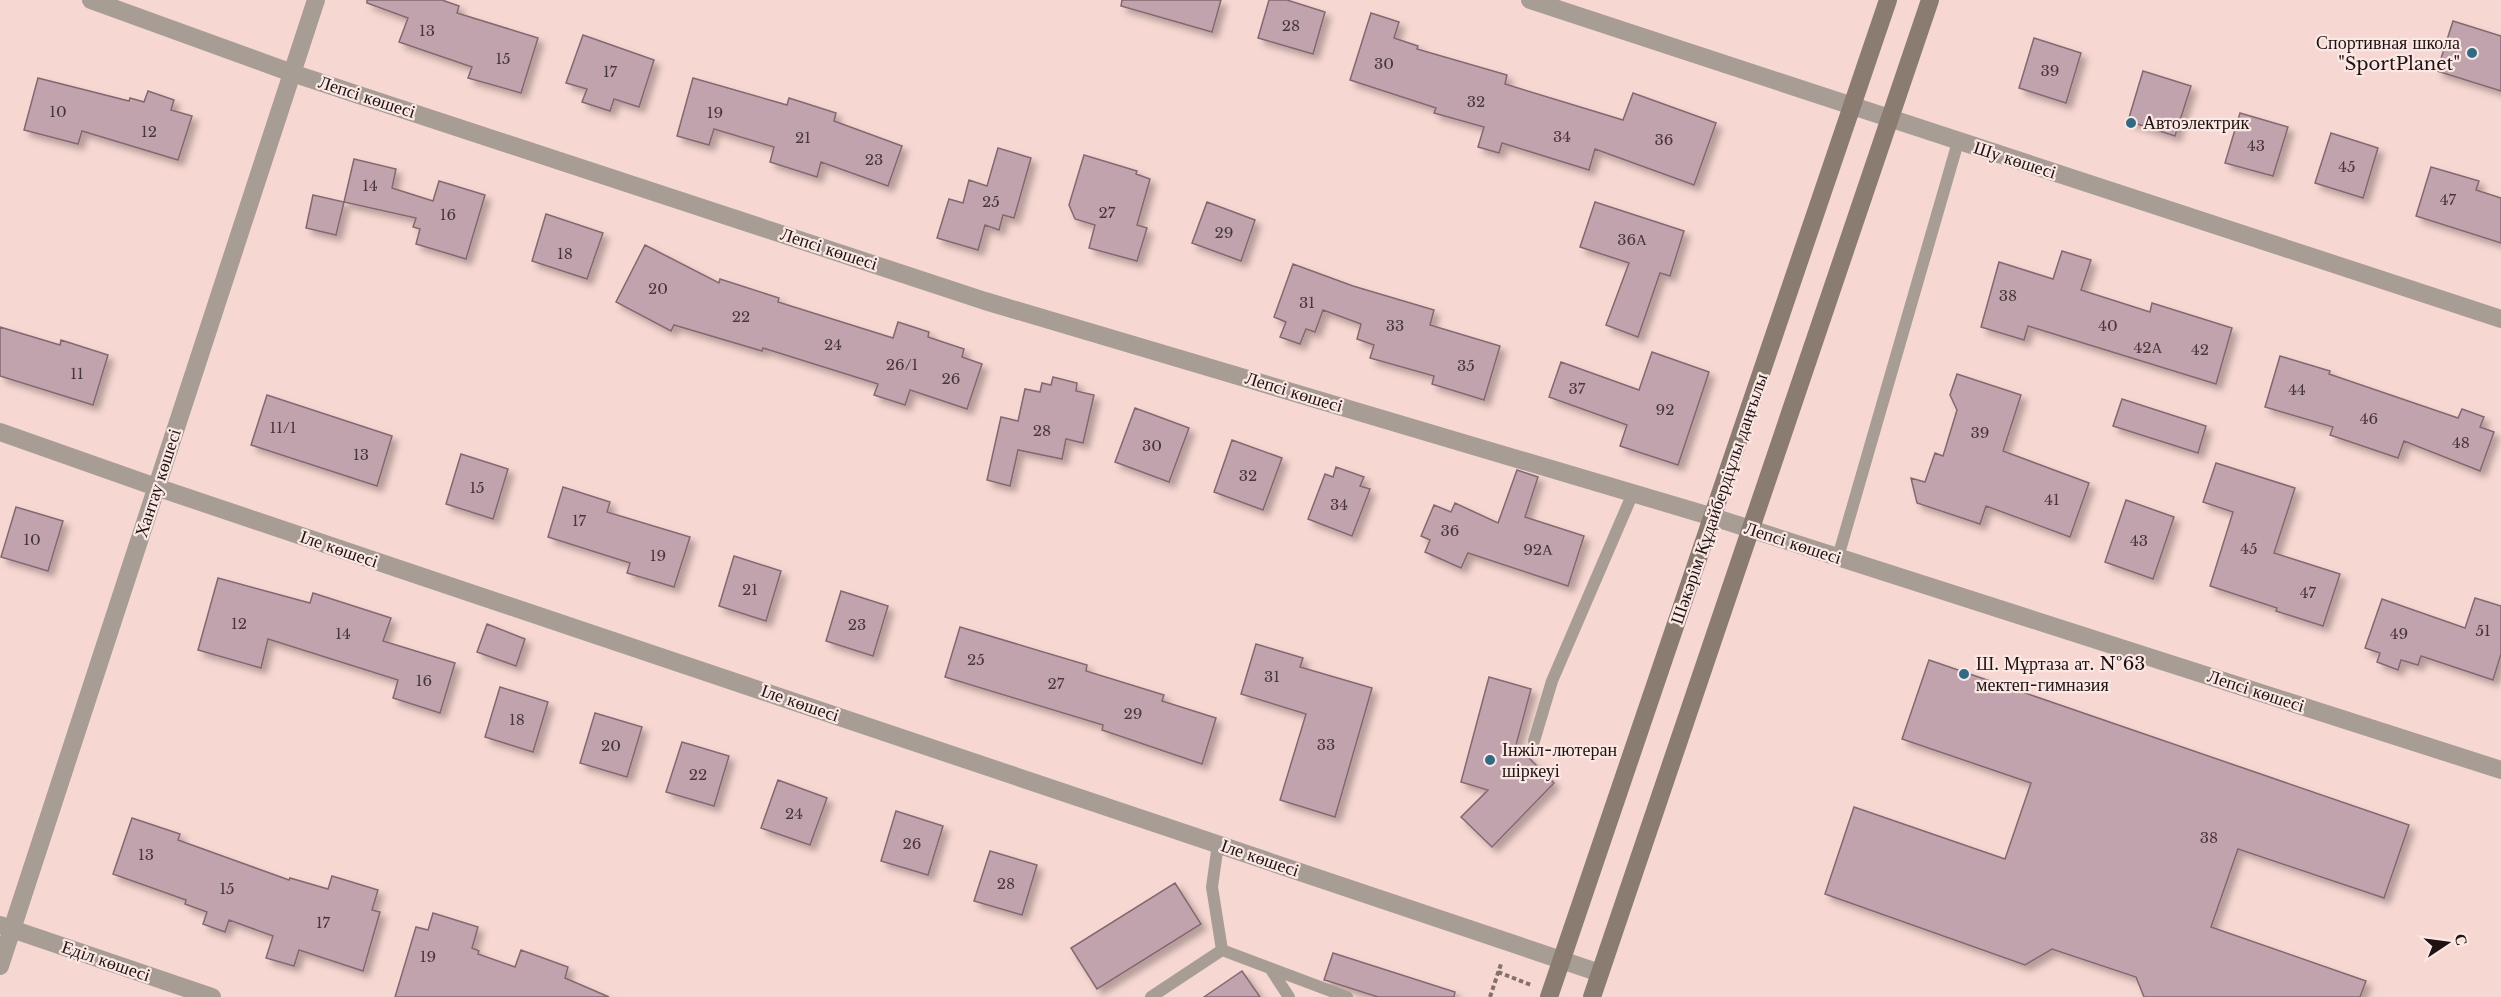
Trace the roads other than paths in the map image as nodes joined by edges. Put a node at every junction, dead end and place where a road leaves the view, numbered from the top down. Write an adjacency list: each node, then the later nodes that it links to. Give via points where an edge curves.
1 (91, 0): 6 (street, Лепсі көшесі)
2 (316, 0): 6 (street, Хантау көшесі)
3 (1530, 0): 7 (street, Шу көшесі)
4 (1888, 0): 7 (main road, Шәкәрім Құдайбердіұлы даңғылы)
5 (1930, 0): 8 (main road)
6 (292, 73): 12 (street, Хантау көшесі); 13 (street, Лепсі көшесі, via 985,301)
7 (1852, 105): 8 (street, Шу көшесі); 14 (main road, Шәкәрім Құдайбердіұлы даңғылы)
8 (1890, 120): 9 (street, Шу көшесі); 15 (main road)
9 (1958, 142): 10 (street, Шу көшесі); 16 (lane)
10 (2501, 319)
11 (0, 432): 12 (street, Іле көшесі)
12 (156, 487): 19 (street, Іле көшесі); 20 (street, Хантау көшесі)
13 (1633, 493): 14 (street, Лепсі көшесі); 17 (lane, via 1552,681)
14 (1713, 517): 15 (street, Лепсі көшесі); 22 (main road, Шәкәрім Құдайбердіұлы даңғылы)
15 (1751, 529): 16 (street, Лепсі көшесі); 25 (main road)
16 (1838, 557): 18 (street, Лепсі көшесі)
17 (1534, 741)
18 (2501, 770)
19 (1218, 844): 21 (lane, via 1212,887); 22 (street, Іле көшесі)
20 (6, 927): 23 (street, Хантау көшесі); 26 (street, Еділ көшесі)
21 (1222, 950): 24 (lane); 27 (lane)
22 (1562, 960): 25 (street, Іле көшесі); 30 (main road, Шәкәрім Құдайбердіұлы даңғылы)
23 (0, 966)
24 (1270, 968): 28 (lane); 29 (lane)
25 (1600, 973): 31 (main road)
26 (212, 997)
27 (1150, 997)
28 (1288, 997)
29 (1347, 997)
30 (1549, 997)
31 (1592, 997)

